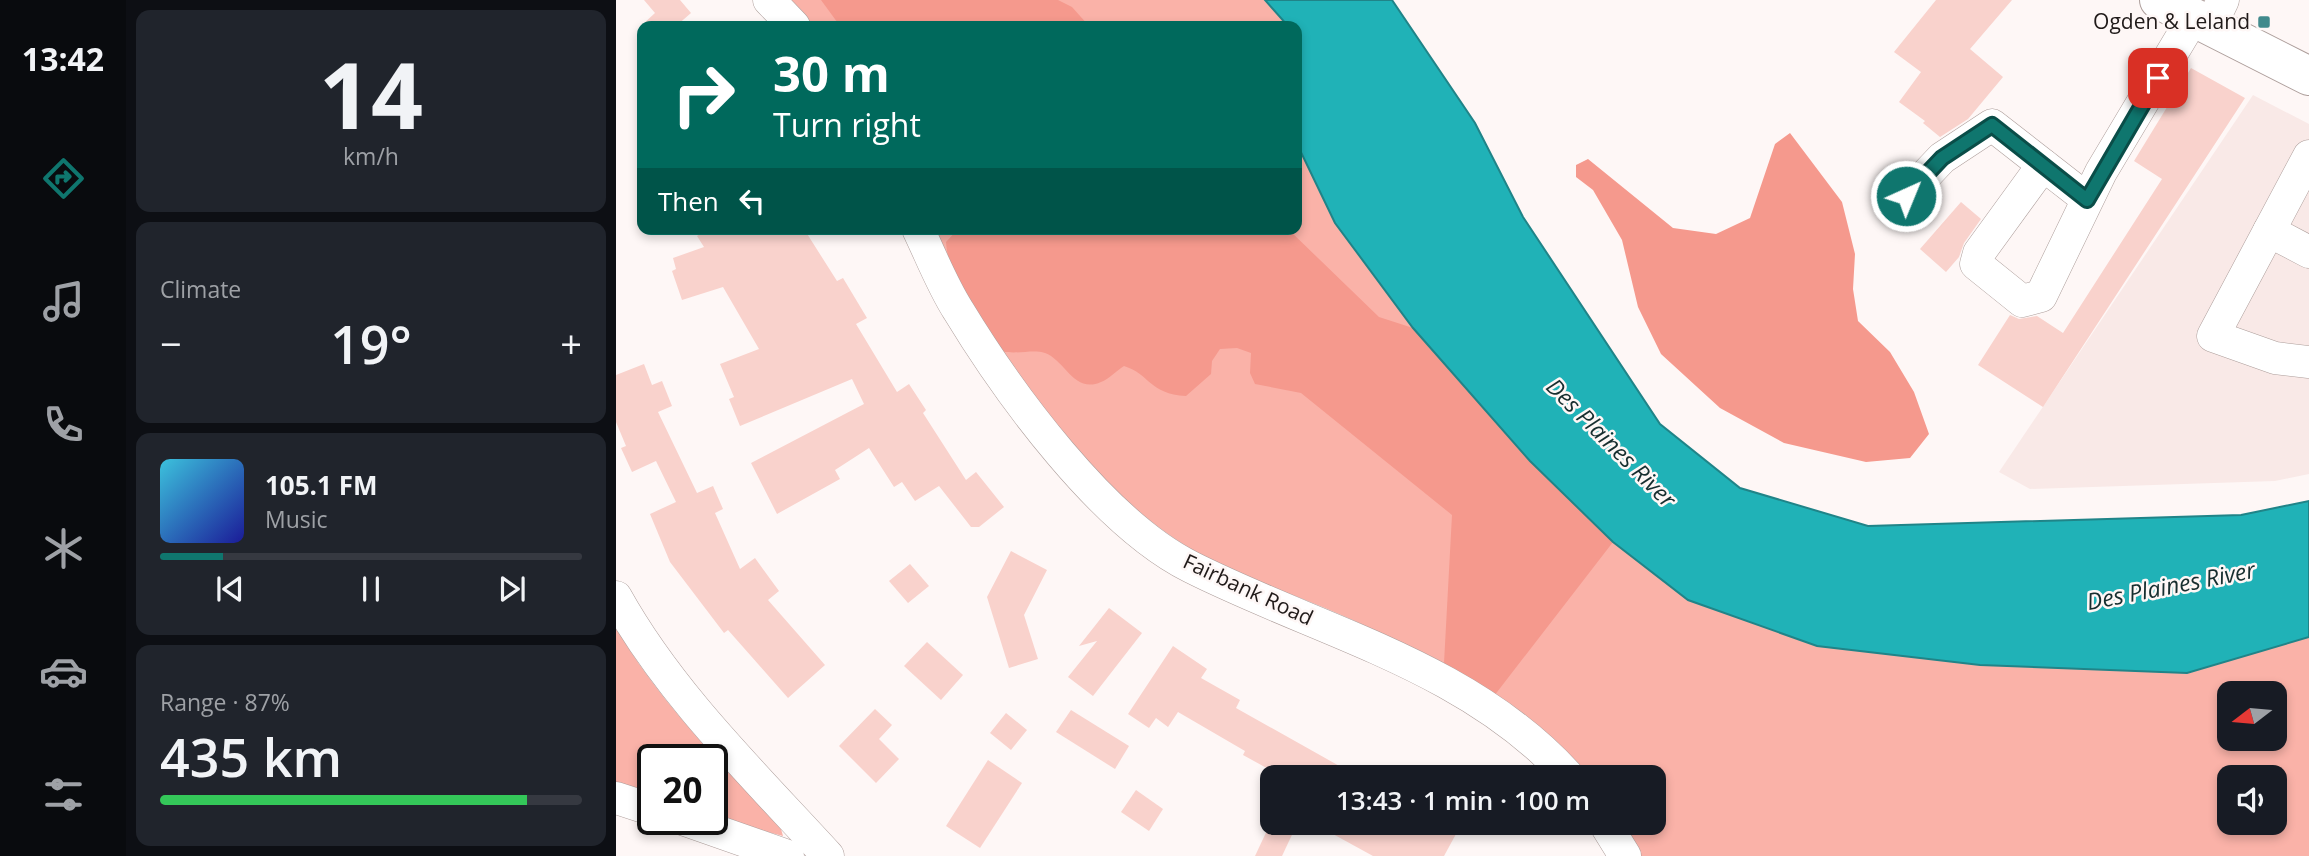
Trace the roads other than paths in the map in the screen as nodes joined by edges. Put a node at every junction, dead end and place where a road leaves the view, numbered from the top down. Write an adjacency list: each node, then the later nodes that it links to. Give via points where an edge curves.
1 (769, 0): 4 (street)
2 (2159, 0): 3 (main road)
3 (2208, 15): 5 (main road); 9 (street)
4 (789, 21)
5 (2309, 76)
6 (2309, 156): 10 (street)
7 (2043, 165): 8 (street, via 1992,125 1942,158); 9 (street); 9 (street, via 1979,253 1976,264 2022,301 2041,296)
8 (1906, 196)
9 (2087, 200)
10 (2269, 231): 12 (street); 13 (street, via 2213,336 2275,358)
11 (921, 235): 15 (street, Fairbank Road, via 957,310 1052,446 1136,529 1189,566 1451,682 1493,709)
12 (2309, 252)
13 (2309, 362)
14 (616, 597): 21 (street, via 659,663)
15 (1557, 765)
16 (616, 798): 17 (street)
17 (637, 805)
18 (728, 835): 20 (street)
19 (1612, 835): 22 (street)
20 (788, 856)
21 (828, 856)
22 (1625, 856)

